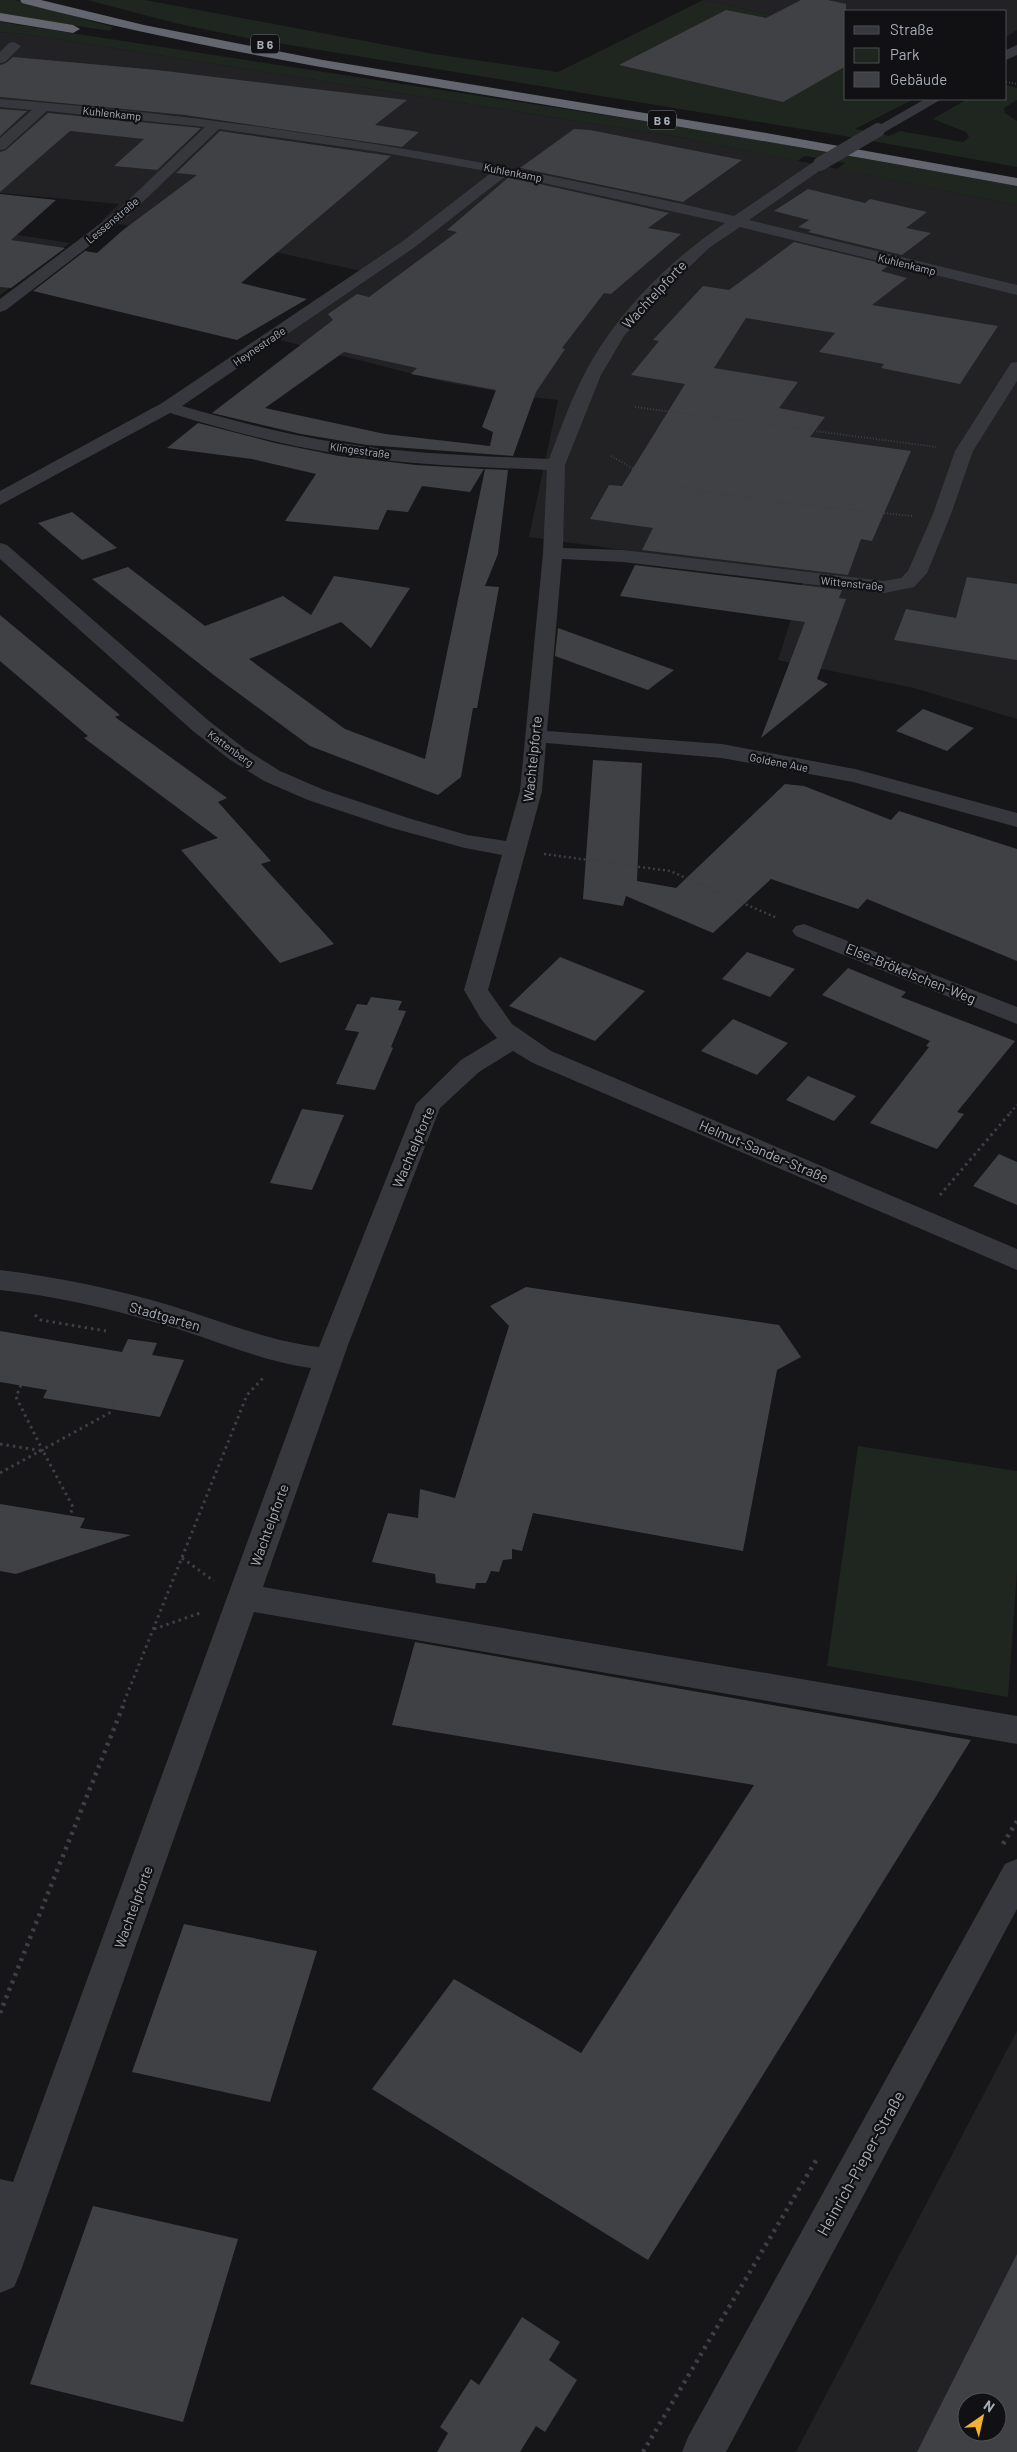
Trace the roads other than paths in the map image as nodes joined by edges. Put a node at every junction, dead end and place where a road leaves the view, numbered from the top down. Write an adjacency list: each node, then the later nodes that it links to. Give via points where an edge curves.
1 (26, 0): 6 (highway, B 6, via 171,36)
2 (62, 0): 13 (highway, B 6, via 142,20 289,49 816,136)
3 (0, 17): 6 (highway, via 205,50)
4 (14, 46): 5 (street)
5 (0, 59)
6 (324, 64): 14 (highway, B 6, via 769,137)
7 (933, 100): 15 (street, Wachtelpforte, bridge, via 820,164)
8 (0, 102): 9 (street, Kuhlenkamp)
9 (44, 106): 10 (street, Kuhlenkamp); 11 (street)
10 (216, 124): 12 (street, Kuhlenkamp); 17 (street, Lessenstraße, via 122,214)
11 (0, 146)
12 (504, 170): 15 (street, Kuhlenkamp); 19 (street, Heynestraße, via 409,244)
13 (1017, 173)
14 (1017, 182)
15 (735, 222): 16 (street, Kuhlenkamp); 20 (street, Wachtelpforte, via 682,264 618,334 592,375)
16 (1017, 290)
17 (0, 307)
18 (1017, 367): 23 (street, Wittenstraße, via 964,451 917,573 907,583 884,587 623,556)
19 (168, 407): 20 (street, Klingestraße, via 277,438 365,452); 21 (street, Heynestraße)
20 (556, 465): 23 (street, Wachtelpforte)
21 (0, 499)
22 (0, 549): 26 (street, Kattenberg, via 201,726 236,754 272,776 316,795 400,823 465,841)
23 (553, 553): 24 (street, Wachtelpforte)
24 (535, 736): 25 (street, Goldene Aue, via 722,750 855,776); 26 (street, Wachtelpforte, via 531,791)
25 (1017, 820)
26 (515, 850): 29 (street, Wachtelpforte, via 476,990 490,1015)
27 (804, 931): 28 (street, Else-Brökelschen-Weg)
28 (1017, 1016)
29 (512, 1040): 30 (street, Helmut-Sander-Straße, via 542,1056); 32 (street, Wachtelpforte, via 470,1066 429,1104)
30 (1017, 1260)
31 (0, 1280): 32 (street, Stadtgarten, via 43,1285 164,1314 286,1354)
32 (328, 1359): 33 (street, Wachtelpforte)
33 (232, 1591): 34 (street); 36 (street, Wachtelpforte)
34 (1017, 1730)
35 (1017, 1874): 38 (street, Heinrich-Pieper-Straße)
36 (13, 2201): 37 (street, Wachtelpforte)
37 (0, 2272)
38 (703, 2452)

